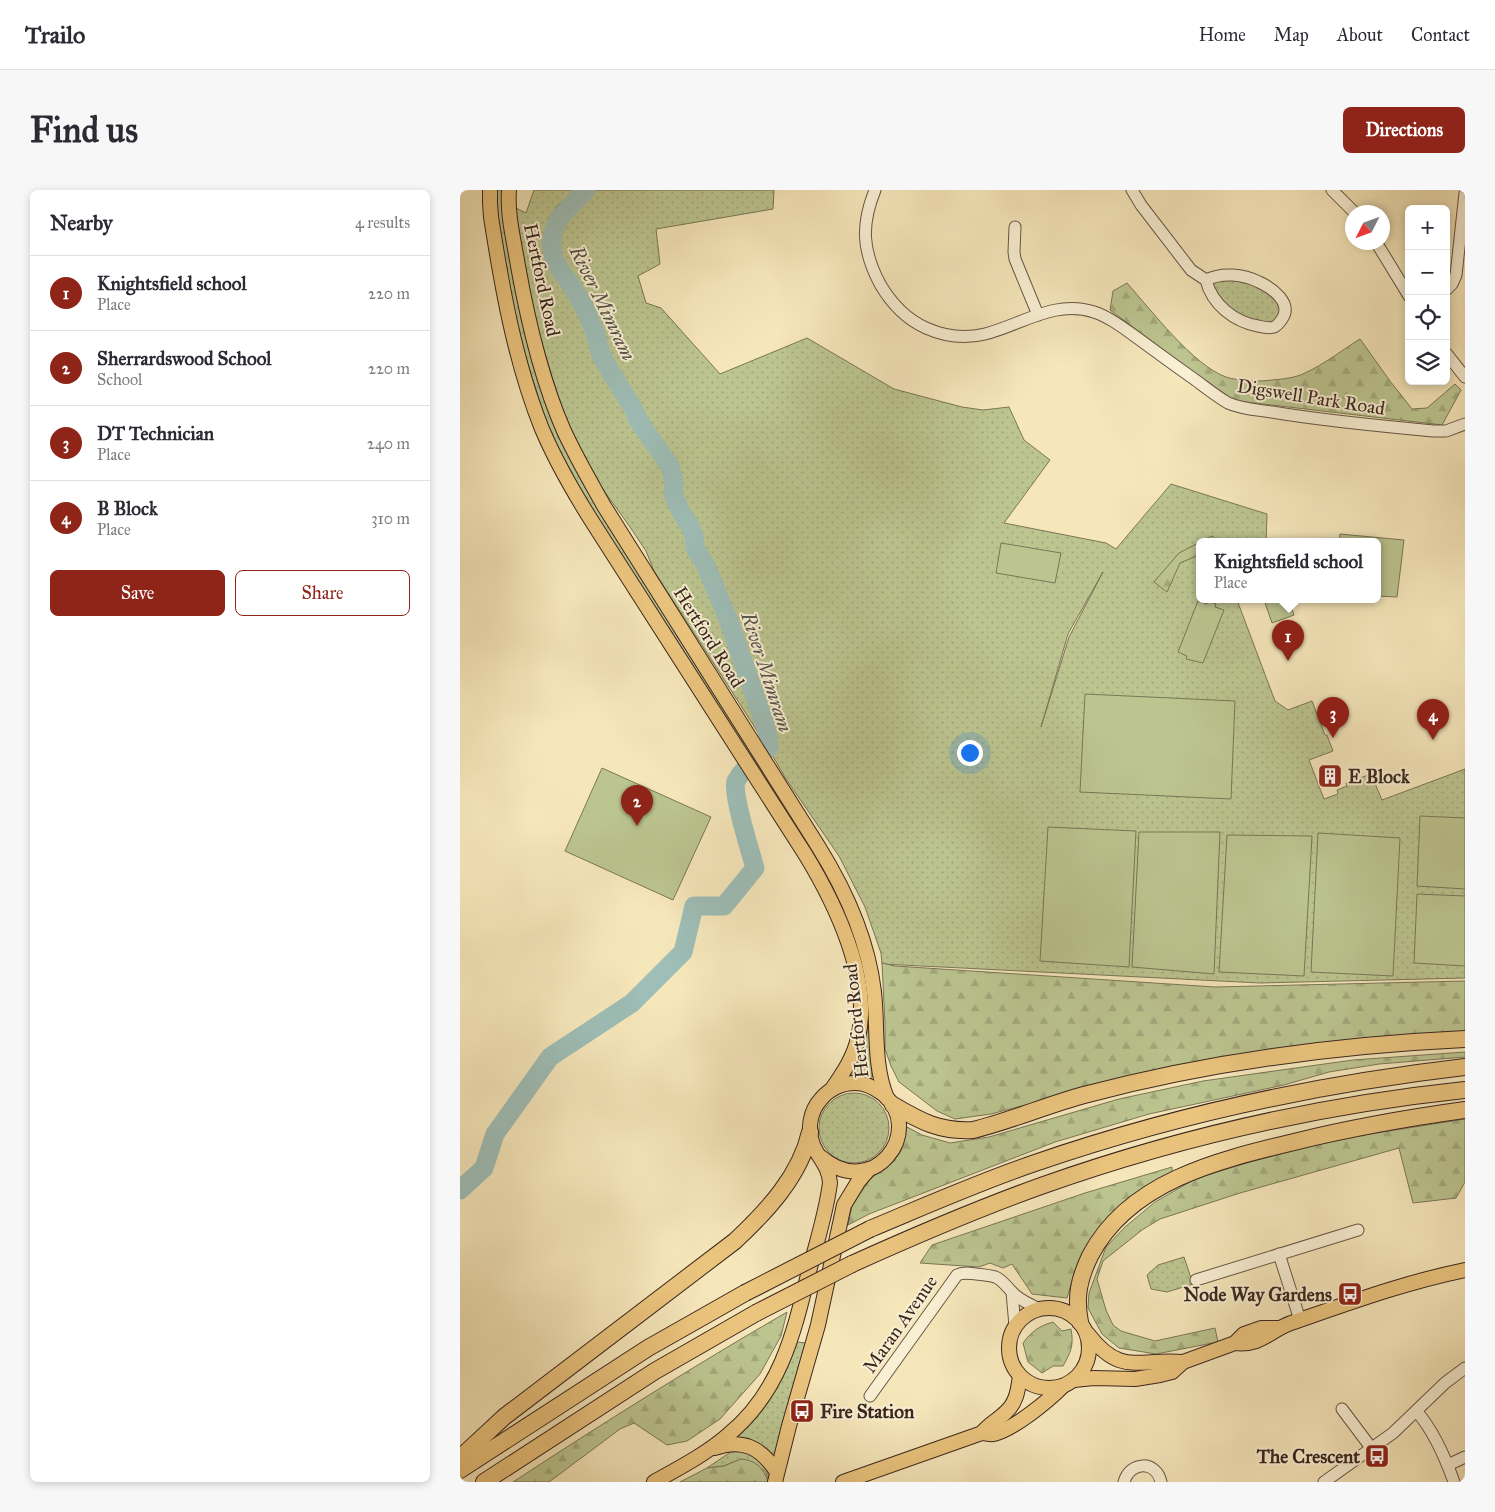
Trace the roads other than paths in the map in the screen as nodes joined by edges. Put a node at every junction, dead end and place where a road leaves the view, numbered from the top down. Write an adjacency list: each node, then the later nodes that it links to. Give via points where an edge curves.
1 (490, 190): 19 (main road, Hertford Road, via 491,217 506,304 530,393 548,442 588,516 824,885 846,934 860,996 860,1030 850,1062)
2 (509, 190): 21 (main road, Hertford Road, via 510,217 526,309 548,388 564,430 604,506 848,898 865,945 874,990 881,1084)
3 (875, 190): 13 (street, Digswell Park Road, via 865,222 868,256 884,290 905,315 934,331 970,336 985,334)
4 (1132, 190): 10 (street, via 1191,270)
5 (1332, 190): 7 (street)
6 (1465, 193): 11 (street, via 1456,275)
7 (1347, 205)
8 (1015, 227): 13 (street, via 1015,259)
9 (1381, 250): 12 (street)
10 (1206, 280): 10 (street, via 1216,300 1244,323 1274,327 1285,315 1282,299 1258,282 1230,275)
11 (1450, 286)
12 (1408, 295)
13 (1038, 314): 16 (street, Digswell Park Road, via 1070,309 1092,311 1103,316 1234,406 1356,424 1434,431 1446,431)
14 (1450, 358): 15 (street)
15 (1465, 377)
16 (1465, 424)
17 (1465, 1039): 21 (highway, via 1294,1054 1160,1077 1083,1095 972,1130 931,1126)
18 (1465, 1067): 48 (highway, bridge, via 1304,1091 1229,1107 1143,1129 1026,1166 870,1229 745,1292 648,1348)
19 (832, 1089): 21 (main road, via 843,1084 867,1085 878,1090); 23 (main road, via 817,1103)
20 (1465, 1090): 50 (highway, bridge, via 1361,1104 1204,1138 1111,1163 941,1224 756,1312 655,1371)
21 (890, 1102): 25 (main road, via 897,1116 898,1138 887,1157)
22 (1465, 1110): 34 (highway, via 1353,1128 1258,1151 1203,1167 1156,1189 1119,1219 1094,1248 1078,1289 1077,1308)
23 (810, 1132): 24 (main road); 46 (highway, via 802,1158 783,1190 735,1241 504,1417)
24 (821, 1157): 25 (main road, via 843,1170); 44 (main road, via 829,1172 829,1194 786,1356 773,1382 748,1416)
25 (869, 1170): 49 (main road, via 844,1205 818,1324)
26 (1358, 1230): 27 (street)
27 (1279, 1254): 29 (street); 32 (street)
28 (1465, 1270): 32 (main road, via 1408,1284)
29 (1196, 1280)
30 (1012, 1292): 31 (street, Maran Avenue); 33 (street); 39 (street, Maran Avenue, via 994,1276 957,1275)
31 (1039, 1309): 33 (main road, via 1022,1318); 34 (main road, via 1062,1309 1072,1314)
32 (1300, 1320): 35 (main road, via 1278,1328 1249,1332 1235,1343)
33 (1016, 1326): 37 (main road, via 1009,1351)
34 (1083, 1327): 35 (main road, via 1104,1353 1120,1360); 38 (main road, via 1090,1342 1090,1353 1082,1373)
35 (1184, 1362): 38 (main road, via 1172,1372 1148,1378 1094,1378)
36 (1465, 1368): 41 (street)
37 (1020, 1376): 38 (main road, via 1029,1383 1051,1389); 42 (main road, via 1012,1406)
38 (1068, 1383): 42 (main road, via 1049,1400 1008,1426 993,1434)
39 (870, 1396)
40 (1342, 1409): 43 (street)
41 (1417, 1412): 43 (street); 47 (street, via 1431,1430)
42 (982, 1433): 52 (main road)
43 (1372, 1449): 55 (street)
44 (706, 1452): 49 (main road, via 730,1444 751,1447 764,1454); 51 (main road)
45 (1465, 1457): 47 (street)
46 (460, 1458)
47 (1448, 1465): 56 (street)
48 (460, 1470)
49 (776, 1477)
50 (484, 1482)
51 (654, 1482)
52 (842, 1482)
53 (1124, 1482): 54 (street, via 1130,1471 1140,1466 1152,1468)
54 (1161, 1482)
55 (1324, 1482)
56 (1454, 1482)

